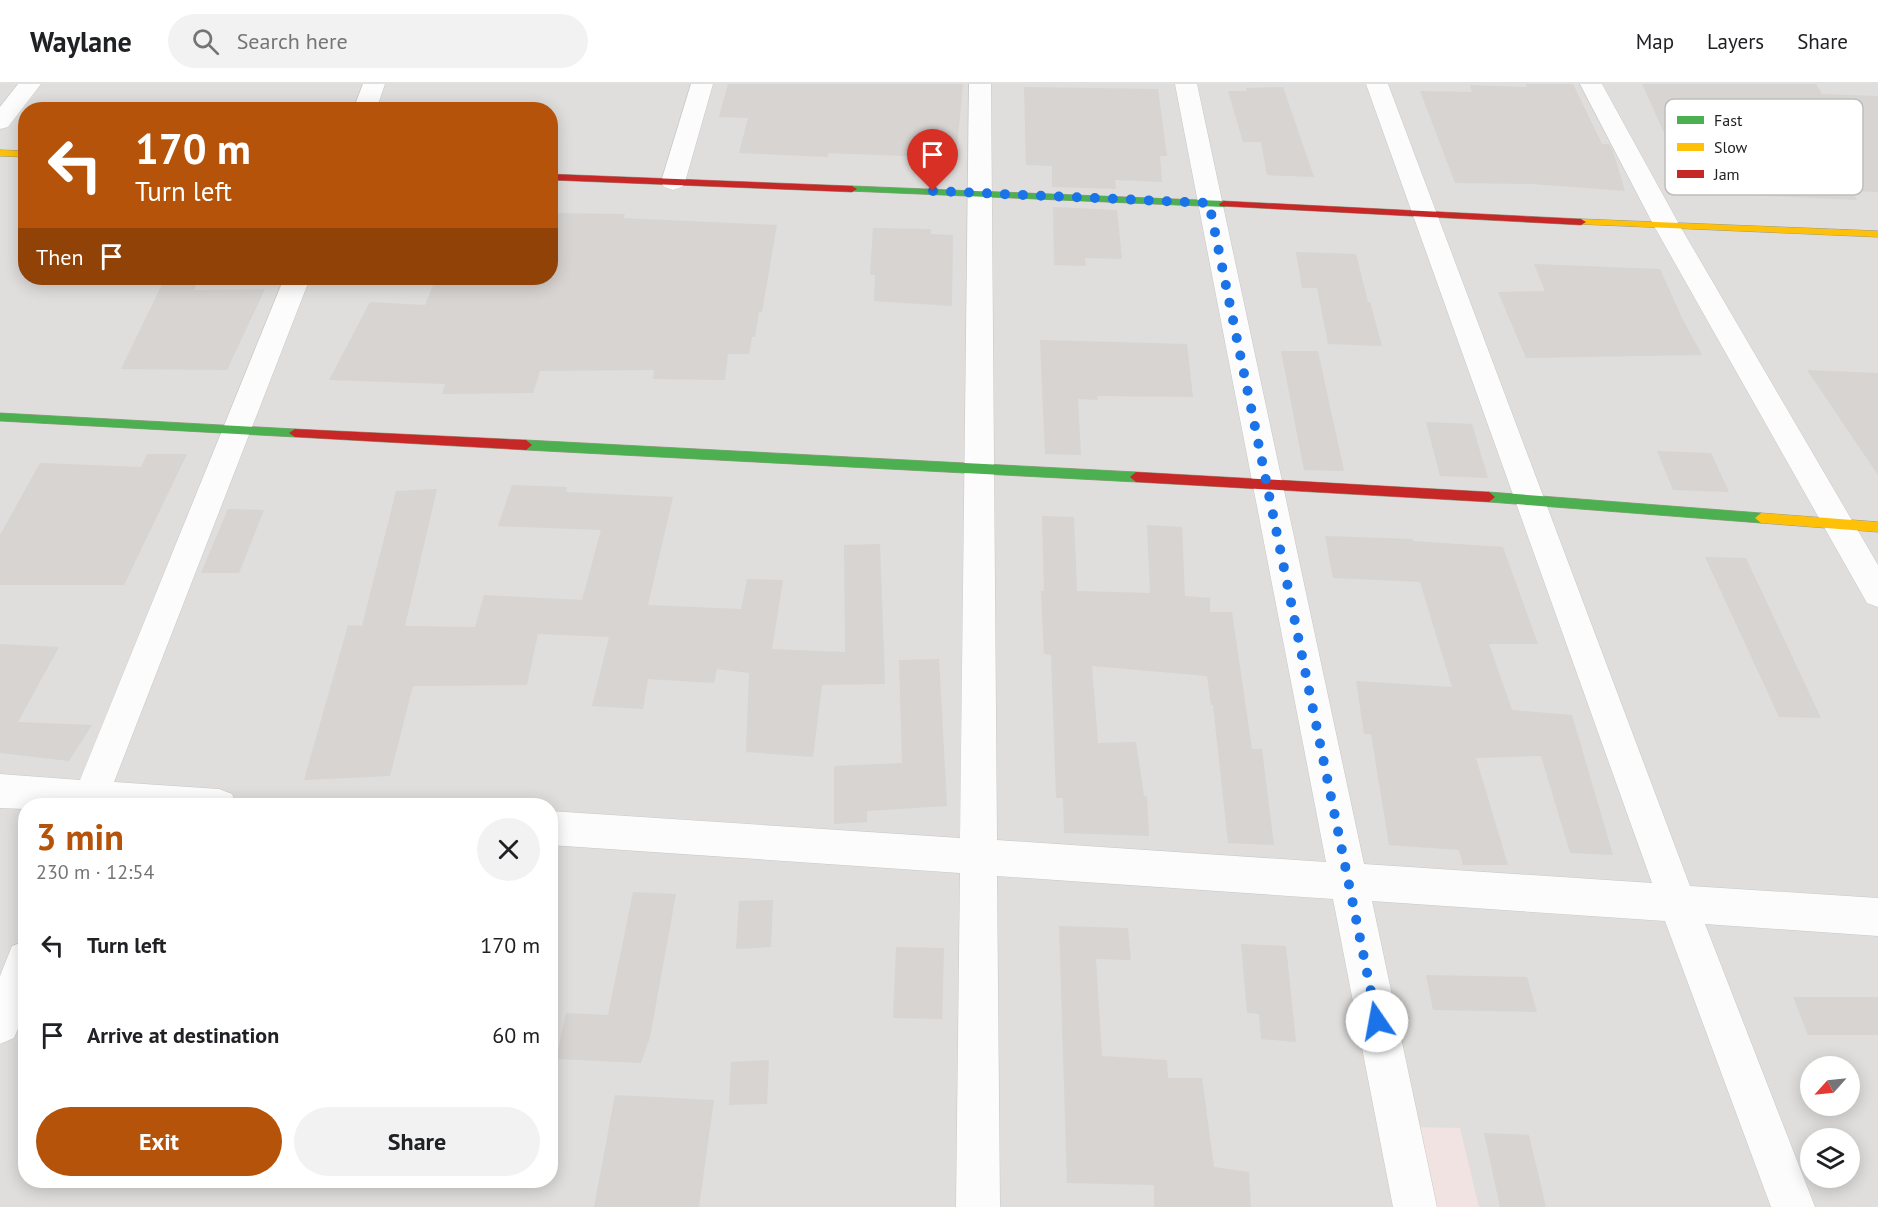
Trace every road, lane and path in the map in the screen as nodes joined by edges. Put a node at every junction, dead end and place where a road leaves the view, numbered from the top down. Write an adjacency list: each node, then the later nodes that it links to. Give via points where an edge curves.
1 (30, 84): 9 (street)
2 (374, 84): 8 (street)
3 (702, 84): 13 (street)
4 (980, 84): 14 (street)
5 (1186, 84): 15 (street)
6 (1377, 84): 16 (street)
7 (1591, 84): 17 (street)
8 (367, 102)
9 (0, 122)
10 (0, 153): 11 (street)
11 (18, 154)
12 (558, 177): 13 (street)
13 (673, 182): 14 (street)
14 (980, 193): 15 (street); 22 (street)
15 (1209, 203): 16 (street); 23 (street)
16 (1424, 213): 17 (street); 24 (street)
17 (1667, 226): 18 (street); 25 (street)
18 (1878, 234)
19 (294, 285): 21 (street)
20 (0, 417): 21 (street)
21 (237, 429): 22 (street); 30 (street)
22 (979, 470): 23 (street); 32 (street)
23 (1266, 483): 24 (street); 33 (street)
24 (1529, 498): 25 (street); 34 (street)
25 (1838, 525): 26 (street); 27 (street)
26 (1878, 527)
27 (1878, 594)
28 (0, 791): 29 (street)
29 (62, 798)
30 (90, 798)
31 (558, 829): 32 (street)
32 (978, 856): 33 (street); 38 (street)
33 (1349, 882): 34 (street); 39 (street)
34 (1678, 904): 35 (street); 40 (street)
35 (1878, 917)
36 (18, 980): 37 (street)
37 (0, 1024)
38 (978, 1207)
39 (1415, 1207)
40 (1793, 1207)

